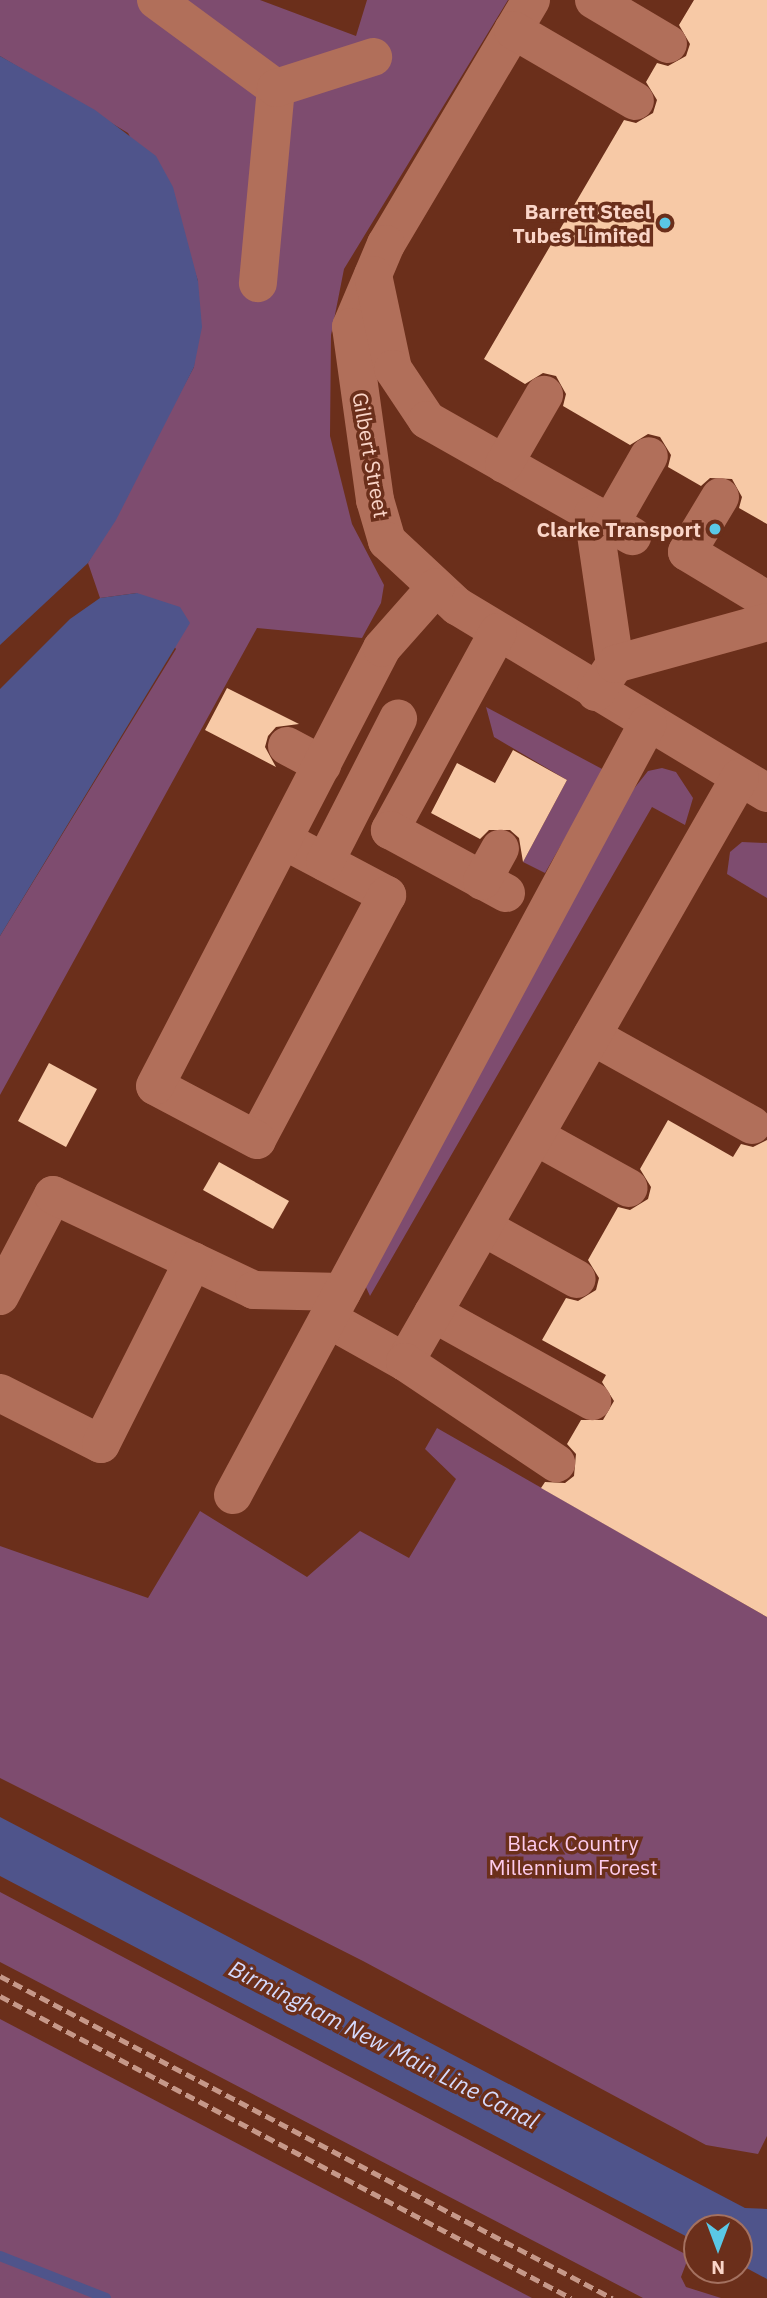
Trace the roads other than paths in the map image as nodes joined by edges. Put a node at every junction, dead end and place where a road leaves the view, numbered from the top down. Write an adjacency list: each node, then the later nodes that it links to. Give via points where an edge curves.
1 (156, 0): 6 (street)
2 (594, 0): 4 (street)
3 (522, 15): 7 (street); 8 (street, Gilbert Street)
4 (668, 44)
5 (373, 57): 6 (street)
6 (276, 88): 9 (street)
7 (635, 100)
8 (373, 275): 12 (street, via 393,369 427,420); 15 (street, Gilbert Street, via 351,327 375,500 387,541)
9 (258, 283)
10 (544, 395): 12 (street)
11 (649, 456): 14 (street)
12 (505, 464): 14 (street)
13 (720, 497): 16 (street, via 687,552)
14 (611, 524): 19 (street)
15 (436, 587): 18 (street, Gilbert Street); 23 (street, via 382,648)
16 (767, 599)
17 (767, 622): 19 (street)
18 (498, 632): 19 (street, Gilbert Street); 27 (street, via 390,831)
19 (605, 678): 21 (street, Gilbert Street)
20 (398, 719): 26 (street)
21 (648, 723): 24 (street, Gilbert Street); 36 (street)
22 (287, 746): 23 (street)
23 (322, 765): 25 (street)
24 (754, 785): 28 (street)
25 (283, 840): 26 (street); 26 (street, via 155,1086 257,1140 387,895)
26 (325, 862)
27 (496, 874)
28 (592, 1035): 29 (street); 30 (street)
29 (752, 1125)
30 (535, 1136): 31 (street); 32 (street)
31 (629, 1188)
32 (483, 1227): 34 (street); 37 (street)
33 (193, 1261): 35 (street, via 53,1195); 36 (street, via 254,1290); 39 (street, via 101,1444)
34 (577, 1279)
35 (0, 1296)
36 (335, 1306): 38 (street); 42 (street)
37 (433, 1313): 38 (street); 40 (street)
38 (405, 1362): 41 (street)
39 (0, 1393)
40 (592, 1401)
41 (556, 1463)
42 (233, 1495)

